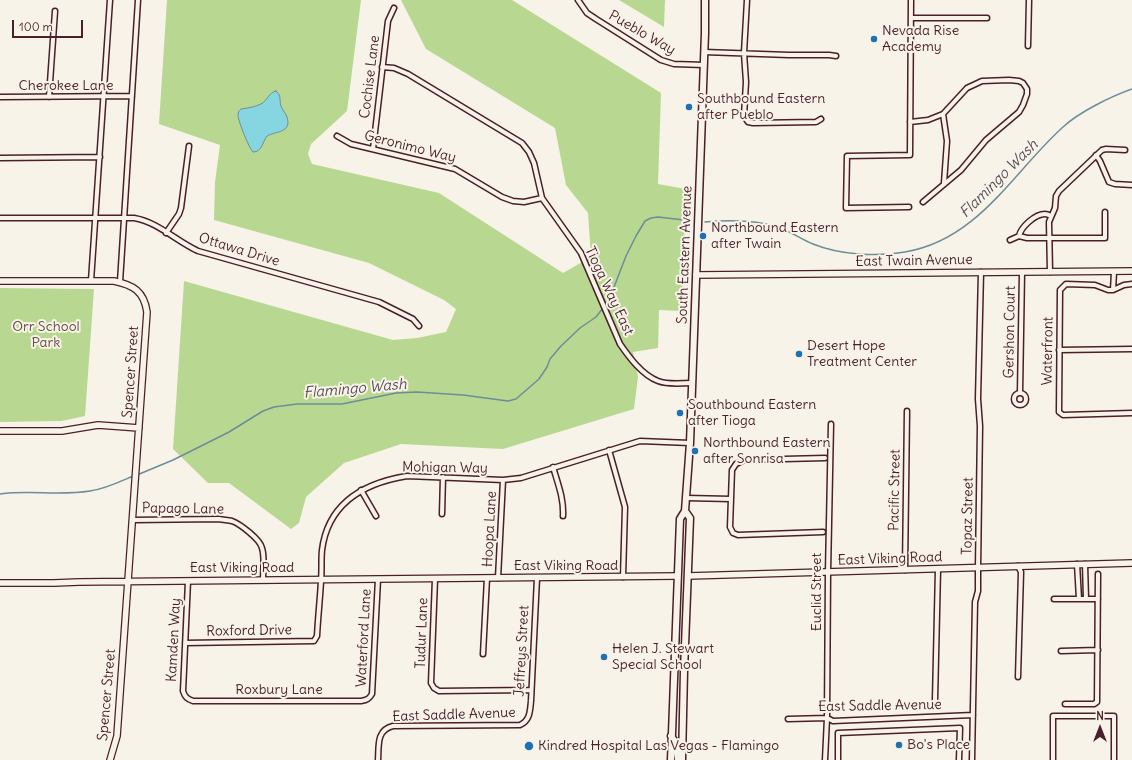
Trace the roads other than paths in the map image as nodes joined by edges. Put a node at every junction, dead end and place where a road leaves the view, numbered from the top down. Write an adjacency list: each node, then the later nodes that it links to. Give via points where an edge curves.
1 (110, 0): 18 (street)
2 (138, 0): 19 (street)
3 (578, 0): 16 (street, Pueblo Way, via 587,13 661,60 674,64)
4 (705, 0): 13 (main road, South Eastern Avenue)
5 (747, 0): 14 (street)
6 (912, 0): 10 (street)
7 (1029, 0): 12 (street)
8 (394, 8): 17 (street, Cochise Lane, via 388,21)
9 (55, 11): 21 (street)
10 (911, 18): 11 (street); 24 (street)
11 (987, 18)
12 (1028, 46)
13 (704, 52): 14 (street); 16 (main road, South Eastern Avenue)
14 (744, 53): 15 (street); 23 (street, via 746,119 753,123 816,122)
15 (836, 56)
16 (704, 65): 51 (main road, South Eastern Avenue)
17 (382, 67): 27 (street, Cochise Lane); 34 (street, Tioga Way East, via 394,68 408,74 522,143 534,163)
18 (103, 96): 19 (street, Cherokee Lane); 21 (street, Cherokee Lane); 30 (street)
19 (132, 96): 41 (street)
20 (0, 97): 21 (street, Cherokee Lane)
21 (49, 97)
22 (943, 114): 24 (street, via 928,120); 32 (street, via 947,141); 32 (street, via 967,88 982,81 1019,81 1027,89 1019,112 986,140 961,170)
23 (821, 119)
24 (910, 122): 36 (street, via 910,155 847,156 846,208)
25 (337, 136): 27 (street, Geronimo Way, via 351,144)
26 (189, 146): 42 (street, via 181,208)
27 (373, 149): 34 (street, Geronimo Way, via 455,169 513,201 524,202)
28 (1125, 150): 29 (street, via 1106,149)
29 (1096, 155): 33 (street, via 1110,182); 38 (street, via 1059,191)
30 (100, 157): 31 (street); 40 (street)
31 (0, 158)
32 (944, 183): 35 (street)
33 (1132, 185)
34 (542, 198): 60 (street, Tioga Way East, via 581,254 620,344 628,356 657,381)
35 (923, 202)
36 (909, 207)
37 (1105, 212): 44 (street, via 1105,238)
38 (1051, 216): 43 (street, via 1044,214 1033,218 1020,231); 44 (street, via 1048,226)
39 (0, 218): 40 (street, Ottawa Drive)
40 (95, 218): 41 (street, Ottawa Drive); 53 (street)
41 (124, 218): 42 (street, Ottawa Drive, via 144,220); 54 (street)
42 (166, 233): 57 (street, Ottawa Drive, via 198,251 379,302 413,319)
43 (1019, 236): 44 (street); 45 (street)
44 (1049, 238): 49 (street)
45 (1010, 240)
46 (1132, 271): 50 (street, East Twain Avenue)
47 (981, 272): 48 (street, East Twain Avenue); 51 (street, East Twain Avenue); 86 (street, Topaz Street)
48 (1022, 272): 49 (street, East Twain Avenue); 61 (street, Gershon Court)
49 (1050, 272): 50 (street, East Twain Avenue)
50 (1114, 272): 56 (street)
51 (696, 275): 60 (main road, South Eastern Avenue)
52 (0, 281): 53 (street)
53 (91, 281): 54 (street)
54 (120, 282): 65 (street, Spencer Street, via 131,285 140,293 147,308)
55 (1132, 284): 56 (street)
56 (1113, 290): 59 (street, Waterfront, via 1085,284 1066,284 1060,290)
57 (419, 326)
58 (1132, 349): 59 (street)
59 (1059, 350): 63 (street, Waterfront, via 1058,412 1063,415)
60 (692, 383): 67 (main road, South Eastern Avenue)
61 (1020, 393)
62 (907, 411): 88 (street, Pacific Street)
63 (1132, 413)
64 (831, 424): 89 (street, Euclid Street)
65 (139, 428): 66 (street, via 98,426 62,431); 80 (street, Spencer Street)
66 (0, 431)
67 (690, 443): 68 (street, Mohigan Way, via 640,441); 74 (main road, South Eastern Avenue)
68 (609, 450): 70 (street, Mohigan Way); 93 (street, via 625,507)
69 (826, 458): 75 (street, via 744,460 736,464 732,470)
70 (553, 467): 72 (street, Mohigan Way, via 521,478); 79 (street, via 562,496)
71 (443, 478): 72 (street, Mohigan Way); 73 (street, Mohigan Way, via 393,478); 77 (street)
72 (503, 480): 95 (street, Hoopa Lane)
73 (362, 490): 78 (street); 100 (street, Mohigan Way, via 341,506 330,523 322,549)
74 (686, 498): 75 (street); 76 (main road, South Eastern Avenue)
75 (731, 499): 81 (street, via 730,527 738,535)
76 (685, 511): 91 (main road, South Eastern Avenue, via 680,519); 92 (main road, South Eastern Avenue, via 690,518)
77 (442, 514)
78 (376, 516)
79 (563, 516)
80 (132, 520): 99 (street, Papago Lane, via 219,519 238,524 261,545); 101 (street, Spencer Street)
81 (823, 532)
82 (1132, 563): 84 (street, East Viking Road)
83 (1077, 564): 84 (street, East Viking Road); 85 (street, East Viking Road); 105 (street)
84 (1085, 564): 106 (street)
85 (1018, 566): 86 (street, East Viking Road); 113 (street, via 1021,572)
86 (978, 568): 87 (street, East Viking Road); 119 (street, Topaz Street)
87 (938, 569): 88 (street, East Viking Road); 117 (street)
88 (905, 570): 89 (street, East Viking Road)
89 (828, 572): 92 (street, East Viking Road); 120 (street, Euclid Street)
90 (1098, 574): 107 (street)
91 (677, 576): 92 (street, East Viking Road); 93 (street, East Viking Road); 123 (main road, South Eastern Avenue)
92 (688, 576): 130 (main road, South Eastern Avenue)
93 (623, 577): 96 (street, East Viking Road)
94 (486, 578): 95 (street, East Viking Road); 98 (street, East Viking Road); 112 (street)
95 (498, 578): 96 (street, East Viking Road)
96 (537, 578): 114 (street, Jeffreys Street)
97 (378, 579): 98 (street, East Viking Road); 100 (street, East Viking Road); 115 (street, Waterford Lane)
98 (435, 579): 114 (street, Tudur Lane, via 431,683 434,688 439,691)
99 (263, 580): 100 (street, East Viking Road); 102 (street, East Viking Road)
100 (321, 580): 108 (street, Mohigan Way, via 317,636)
101 (128, 581): 102 (street, East Viking Road); 103 (street, East Viking Road); 125 (street, Spencer Street, via 117,736)
102 (188, 581): 109 (street, Kamden Way)
103 (0, 584)
104 (1054, 599): 105 (street)
105 (1079, 599): 106 (street)
106 (1086, 599): 107 (street)
107 (1098, 599): 110 (street)
108 (314, 641): 109 (street, Roxford Drive)
109 (185, 643): 116 (street, Kamden Way, via 183,691)
110 (1098, 650): 111 (street); 118 (street, via 1097,702)
111 (1061, 651)
112 (483, 654)
113 (1018, 677)
114 (531, 690): 122 (street, Jeffreys Street, via 529,716)
115 (370, 698): 116 (street, Roxbury Lane, via 361,701)
116 (188, 699)
117 (935, 700)
118 (1065, 704)
119 (973, 715): 120 (street, East Saddle Avenue, via 833,721); 134 (street, Topaz Street)
120 (827, 718): 121 (street, East Saddle Avenue); 131 (street, Euclid Street)
121 (788, 719)
122 (524, 724): 126 (street, East Saddle Avenue, via 393,726 384,730 381,735)
123 (671, 736): 124 (main road, South Eastern Avenue); 129 (main road, via 676,743)
124 (671, 751): 127 (main road, South Eastern Avenue); 128 (main road)
125 (110, 760)
126 (378, 760)
127 (671, 760)
128 (674, 760)
129 (678, 760)
130 (682, 760)
131 (825, 760)
132 (838, 760): 133 (street, via 838,732 960,728)
133 (959, 760)
134 (972, 760)
135 (1053, 760): 136 (street, via 1053,716 1114,716)
136 (1114, 760)

